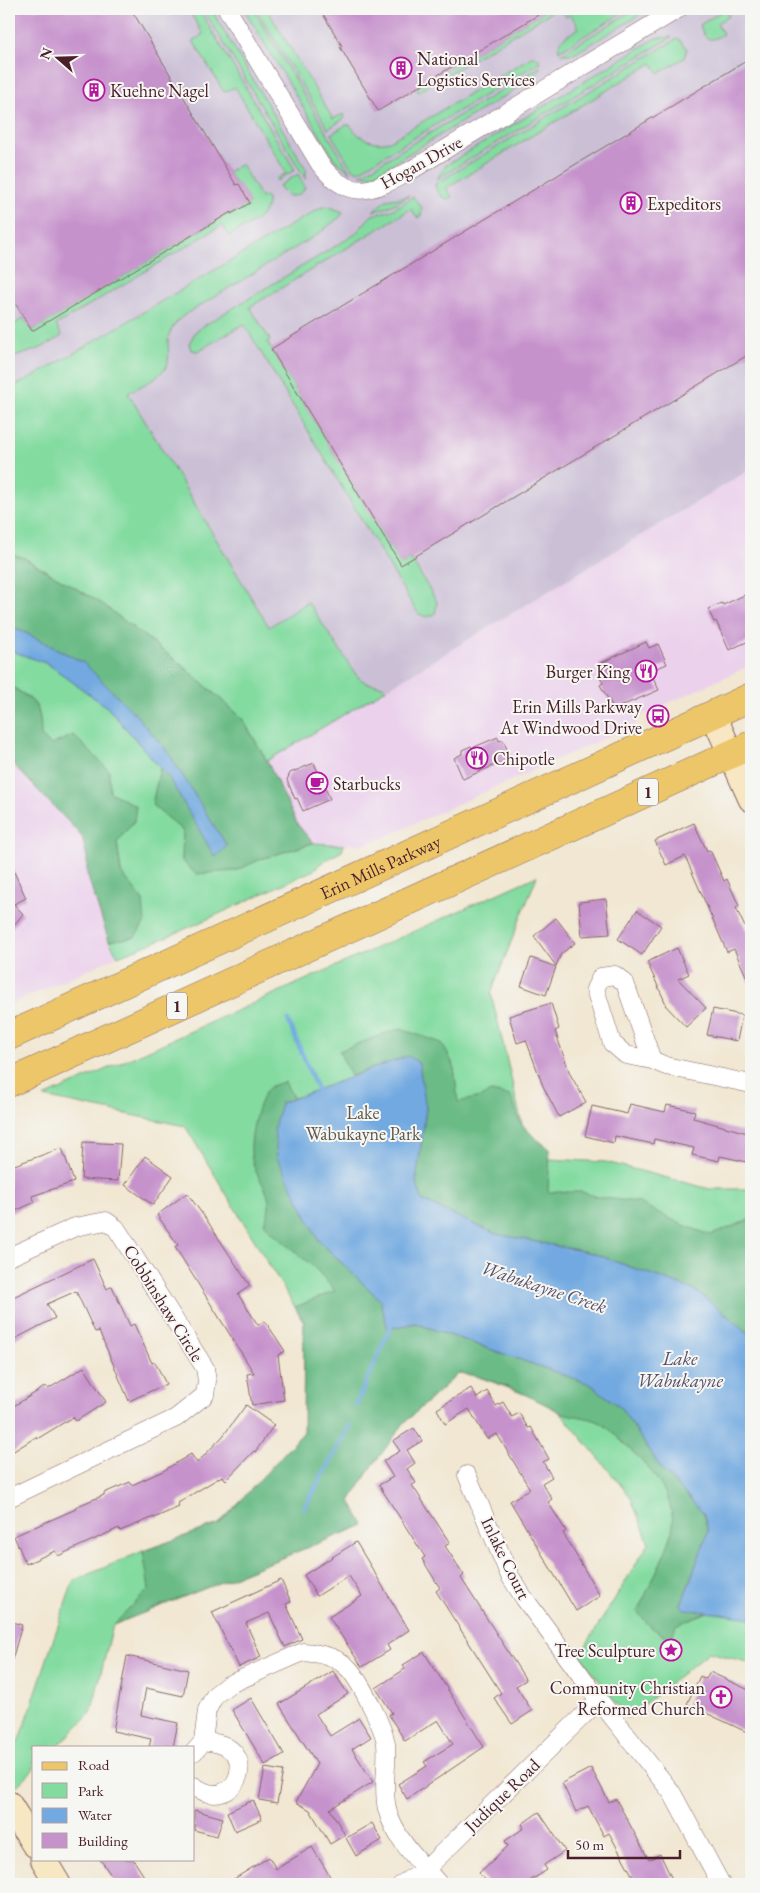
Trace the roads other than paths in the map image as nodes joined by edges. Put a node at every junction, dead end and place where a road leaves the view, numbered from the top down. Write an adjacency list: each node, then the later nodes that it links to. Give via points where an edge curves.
1 (227, 9): 2 (street, Hogan Drive, via 320,164 335,181 348,188 362,190 385,185 408,172)
2 (678, 9)
3 (751, 697): 4 (main road, Erin Mills Parkway / 1)
4 (713, 714): 5 (street); 7 (main road, Erin Mills Parkway / 1)
5 (741, 750): 6 (street); 9 (main road, 1)
6 (751, 800)
7 (9, 1036)
8 (652, 1060): 8 (street, via 625,983 615,975 601,977 595,989 612,1043 626,1055); 10 (street, via 666,1066)
9 (9, 1082)
10 (751, 1084)
11 (9, 1257): 13 (street, Cobbinshaw Circle, via 75,1226 106,1221 116,1228 205,1368 207,1381 204,1395 176,1418)
12 (467, 1475): 14 (street, Inlake Court, via 510,1576)
13 (9, 1498)
14 (599, 1700): 20 (street, Judique Road); 24 (street, Inlake Court, via 672,1793)
15 (198, 1747): 16 (street, via 216,1742 226,1745 236,1754 240,1767 236,1782 226,1792 215,1795); 20 (street, via 207,1710 215,1695 228,1685 303,1652 334,1658 349,1669 379,1721 385,1735 384,1784 388,1811 401,1839)
16 (195, 1787)
17 (9, 1804): 18 (street)
18 (32, 1841)
19 (44, 1860): 21 (street)
20 (426, 1869): 22 (street, Judique Road); 23 (street)
21 (58, 1884)
22 (402, 1884)
23 (439, 1884)
24 (721, 1884)

